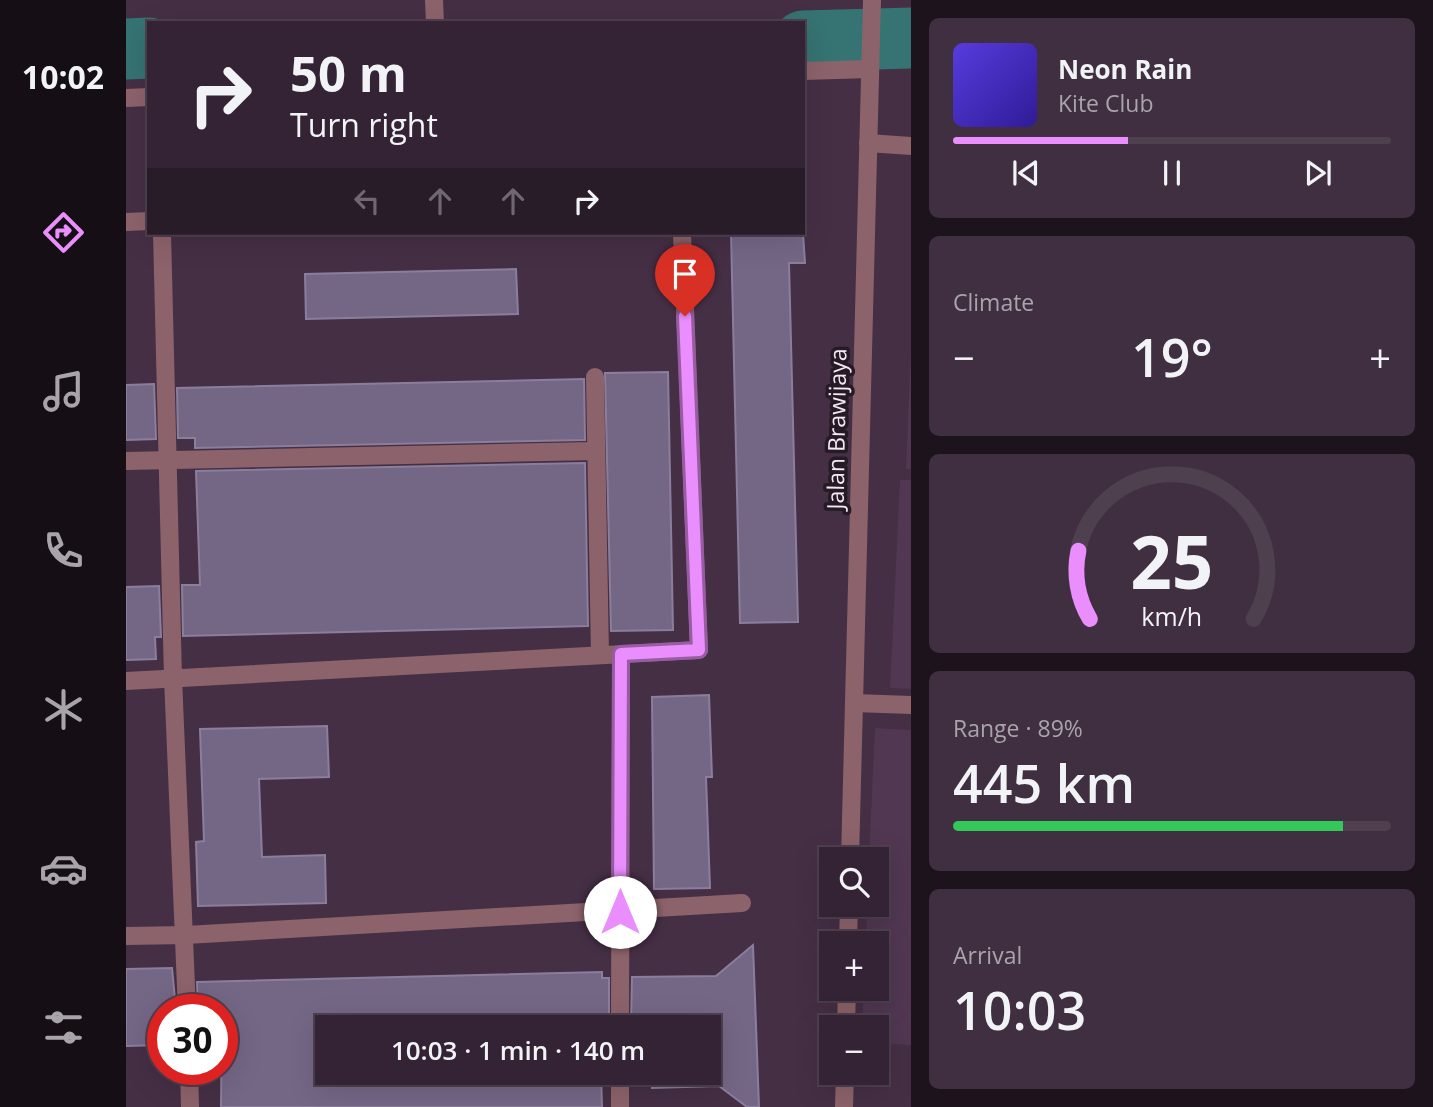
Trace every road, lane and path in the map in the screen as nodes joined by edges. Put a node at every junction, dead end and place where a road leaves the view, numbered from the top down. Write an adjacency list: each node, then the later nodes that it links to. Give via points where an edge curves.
1 (435, 0): 3 (street)
2 (872, 0): 4 (street, Jalan Brawijaya)
3 (435, 21)
4 (870, 69): 5 (street); 8 (street, Jalan Brawijaya)
5 (805, 71)
6 (126, 97): 7 (street)
7 (147, 97)
8 (868, 143): 9 (street); 22 (street, Jalan Brawijaya)
9 (911, 146)
10 (147, 221): 11 (street)
11 (126, 222)
12 (162, 235): 17 (street)
13 (682, 235): 18 (street, via 699,650)
14 (595, 377): 15 (street)
15 (596, 451): 17 (street); 19 (street)
16 (126, 461): 17 (street)
17 (167, 461): 20 (street)
18 (621, 654): 19 (street); 26 (street)
19 (600, 655): 20 (street)
20 (173, 678): 21 (street); 27 (street)
21 (126, 681)
22 (854, 702): 23 (street); 24 (street, Jalan Brawijaya)
23 (911, 705)
24 (850, 847)
25 (742, 903): 26 (street)
26 (620, 912): 27 (street); 30 (street)
27 (186, 935): 28 (street); 29 (street)
28 (126, 936)
29 (187, 994)
30 (620, 1015)
31 (189, 1085): 34 (street)
32 (620, 1085): 35 (street)
33 (845, 1085): 36 (street)
34 (190, 1107)
35 (620, 1107)
36 (844, 1107)

